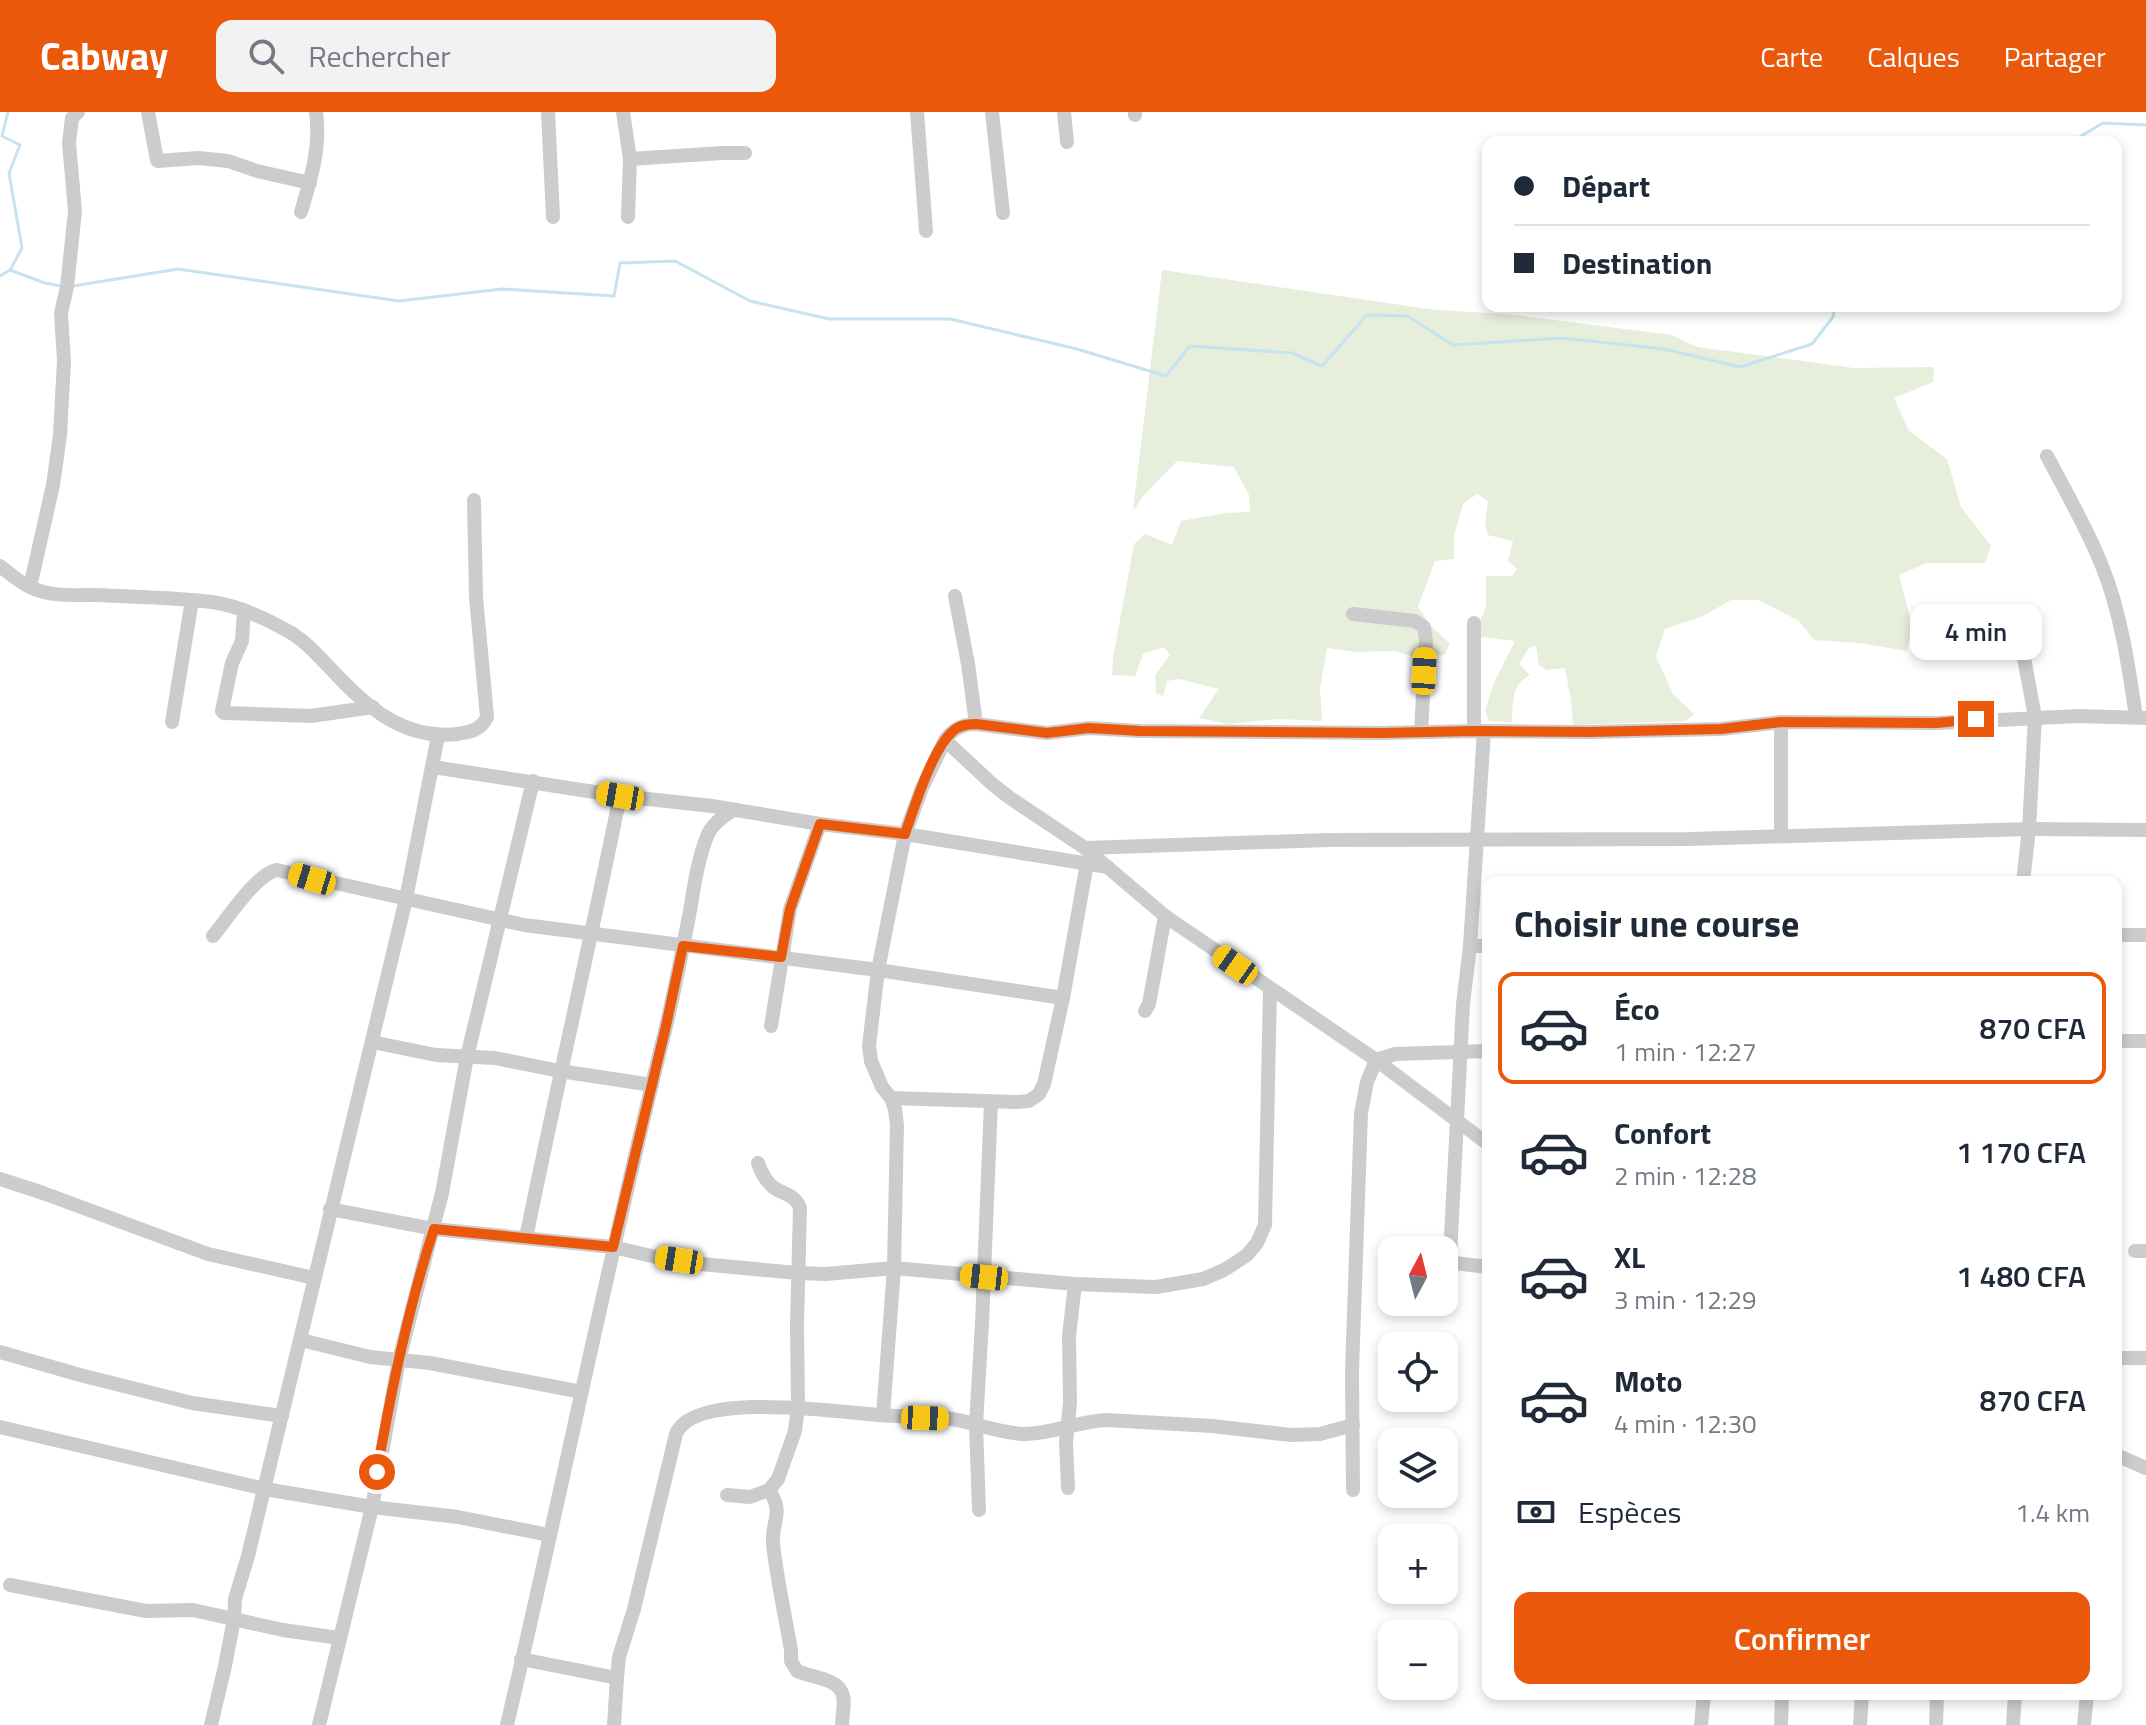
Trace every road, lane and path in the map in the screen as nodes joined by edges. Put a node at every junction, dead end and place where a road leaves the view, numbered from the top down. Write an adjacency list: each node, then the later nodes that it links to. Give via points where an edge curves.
1 (78, 112): 21 (street, via 72,118 69,143 75,211 61,313 60,435)
2 (148, 112): 12 (street, via 158,161 228,161)
3 (316, 112): 12 (street, via 319,128)
4 (548, 112): 15 (street)
5 (623, 112): 11 (street)
6 (917, 112): 17 (street)
7 (992, 112): 14 (street)
8 (1064, 112): 9 (street)
9 (1067, 142)
10 (745, 153): 11 (street)
11 (630, 159): 16 (street)
12 (310, 183): 13 (street)
13 (301, 212)
14 (1003, 213)
15 (553, 217)
16 (628, 217)
17 (926, 231)
18 (2047, 456): 30 (street, via 2103,569)
19 (474, 500): 36 (street, via 487,717 475,730)
20 (0, 566): 21 (street)
21 (30, 587): 23 (street, via 67,595)
22 (955, 596): 33 (street)
23 (192, 600): 24 (street); 31 (street)
24 (244, 610): 28 (street, via 294,634); 28 (street, via 242,641 222,711 311,716)
25 (1353, 614): 35 (street, via 1415,621 1424,627)
26 (1474, 623): 34 (street)
27 (2019, 631): 29 (street)
28 (373, 707): 36 (street, via 407,729)
29 (2035, 717): 30 (street); 32 (street, via 1937,723); 43 (street)
30 (2141, 718)
31 (172, 722)
32 (1781, 722): 34 (street, via 1721,729); 46 (street)
33 (976, 724): 35 (street, via 1047,733 1089,728); 37 (street, via 959,727)
34 (1479, 731): 35 (street); 47 (street)
35 (1421, 732)
36 (438, 736): 38 (street)
37 (945, 740): 45 (street); 48 (street, via 1010,798)
38 (433, 767): 39 (street); 52 (street)
39 (533, 781): 40 (street); 54 (street)
40 (620, 796): 41 (street); 55 (street)
41 (733, 810): 42 (street); 59 (street, via 709,831)
42 (820, 824): 45 (street); 62 (street, via 790,909)
43 (2029, 829): 44 (street); 46 (street); 51 (street)
44 (2146, 830)
45 (905, 834): 49 (street); 63 (street)
46 (1781, 835): 47 (street)
47 (1478, 839): 48 (street); 60 (street)
48 (1085, 848): 50 (street)
49 (1087, 863): 50 (street); 65 (street)
50 (1108, 867): 53 (street)
51 (2024, 876)
52 (406, 899): 54 (street); 58 (street, via 277,870 259,881); 70 (street)
53 (1165, 916): 64 (street); 66 (street)
54 (498, 920): 55 (street); 73 (street)
55 (592, 933): 59 (street); 75 (street)
56 (2122, 935): 57 (street)
57 (2146, 935)
58 (213, 936)
59 (683, 946): 62 (street); 76 (street)
60 (1470, 946): 61 (street); 72 (street)
61 (1482, 946)
62 (781, 957): 63 (street); 67 (street)
63 (878, 970): 65 (street); 77 (street, via 869,1046 875,1074)
64 (1270, 989): 74 (street); 92 (street, via 1265,1225 1257,1243 1247,1255 1203,1279 1156,1287)
65 (1063, 998): 78 (street, via 1039,1094 1029,1101)
66 (1145, 1011)
67 (771, 1026)
68 (2122, 1041): 69 (street)
69 (2146, 1041)
70 (372, 1042): 73 (street); 83 (street)
71 (1482, 1051): 72 (street)
72 (1460, 1052): 74 (street, via 1395,1054); 79 (street)
73 (467, 1057): 75 (street); 84 (street)
74 (1376, 1060): 79 (street); 105 (street, via 1361,1113)
75 (560, 1071): 76 (street); 85 (street)
76 (652, 1085): 86 (street)
77 (891, 1098): 78 (street); 88 (street, via 897,1125)
78 (991, 1102): 90 (street)
79 (1456, 1120): 80 (street); 87 (street, via 1450,1256 1454,1263)
80 (1482, 1140)
81 (758, 1163): 89 (street, via 770,1184 798,1201)
82 (0, 1179): 91 (street, via 208,1254)
83 (330, 1209): 84 (street); 91 (street)
84 (434, 1229): 85 (street); 97 (street)
85 (526, 1238): 86 (street)
86 (613, 1247): 89 (street, via 701,1264); 98 (street)
87 (1482, 1266)
88 (894, 1268): 89 (street); 90 (street); 101 (street)
89 (798, 1273): 99 (street)
90 (984, 1277): 92 (street); 104 (street)
91 (314, 1278): 93 (street)
92 (1075, 1284): 100 (street)
93 (301, 1340): 97 (street); 102 (street)
94 (0, 1352): 102 (street, via 192,1403)
95 (2122, 1358): 96 (street)
96 (2146, 1358)
97 (399, 1360): 98 (street); 115 (street)
98 (582, 1392): 117 (street)
99 (798, 1407): 101 (street); 112 (street, via 784,1465); 122 (street, via 727,1409 679,1425)
100 (1070, 1407): 103 (street); 107 (street)
101 (883, 1415): 104 (street)
102 (282, 1416): 111 (street)
103 (1089, 1421): 105 (street, via 1291,1435); 107 (street)
104 (976, 1425): 107 (street, via 1021,1434); 116 (street)
105 (1353, 1425): 113 (street)
106 (0, 1427): 111 (street)
107 (1067, 1428): 110 (street)
108 (2122, 1458): 109 (street)
109 (2146, 1468)
110 (1068, 1488)
111 (265, 1489): 115 (street); 119 (street)
112 (769, 1490): 114 (street, via 750,1497); 133 (street, via 777,1502 773,1542 791,1661 797,1671 839,1688)
113 (1353, 1490)
114 (727, 1495)
115 (372, 1507): 117 (street); 120 (street)
116 (979, 1510)
117 (549, 1535): 121 (street)
118 (10, 1585): 119 (street, via 146,1611 193,1610)
119 (234, 1619): 120 (street); 129 (street)
120 (339, 1638): 130 (street)
121 (521, 1659): 122 (street); 131 (street)
122 (617, 1678): 132 (street)
123 (1703, 1700): 134 (street)
124 (1782, 1700): 135 (street)
125 (1862, 1700): 136 (street)
126 (1937, 1700): 137 (street)
127 (2015, 1700): 138 (street)
128 (2086, 1700): 139 (street)
129 (211, 1725)
130 (319, 1725)
131 (507, 1725)
132 (614, 1725)
133 (842, 1725)
134 (1701, 1725)
135 (1781, 1725)
136 (1860, 1725)
137 (1936, 1725)
138 (2013, 1725)
139 (2084, 1725)

